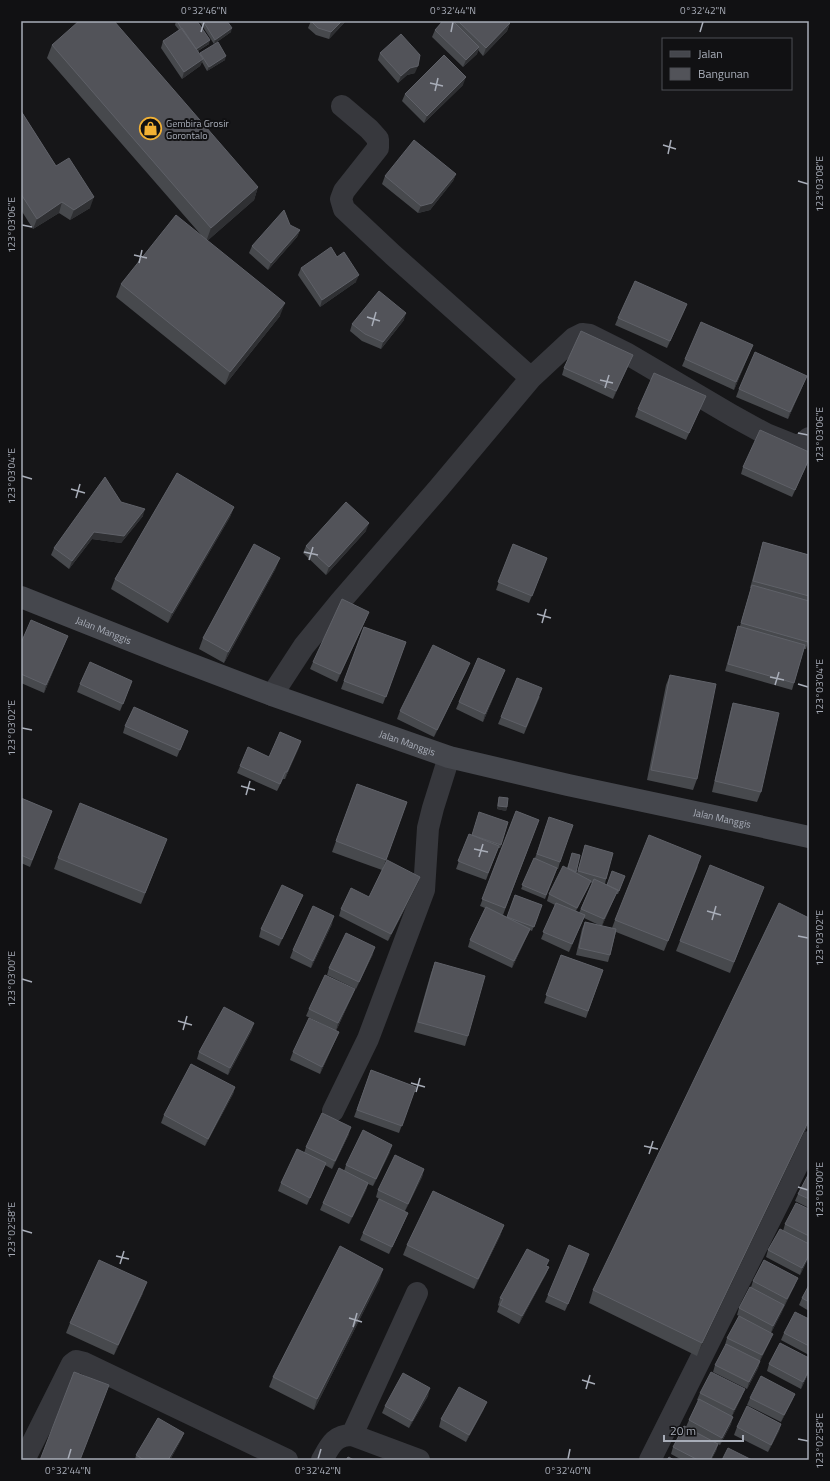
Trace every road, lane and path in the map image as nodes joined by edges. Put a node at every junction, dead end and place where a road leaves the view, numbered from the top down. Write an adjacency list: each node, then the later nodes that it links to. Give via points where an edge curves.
1 (342, 106): 2 (street, via 378,139 378,148 344,190 341,199 344,209)
2 (531, 378): 3 (street, via 574,338 582,334 590,335 766,434 796,446); 5 (street, via 304,646)
3 (809, 438)
4 (21, 597): 5 (street, Jalan Manggis)
5 (272, 695): 6 (street, Jalan Manggis)
6 (449, 757): 7 (street, Jalan Manggis, via 568,786); 8 (street, via 428,828 424,890 368,1039)
7 (809, 837)
8 (333, 1111)
9 (809, 1142): 16 (street)
10 (417, 1293): 11 (street)
11 (352, 1435): 14 (street, via 344,1435 334,1441); 15 (street)
12 (24, 1460): 13 (street, via 72,1364 76,1361)
13 (287, 1460)
14 (322, 1460)
15 (419, 1460)
16 (650, 1460)

